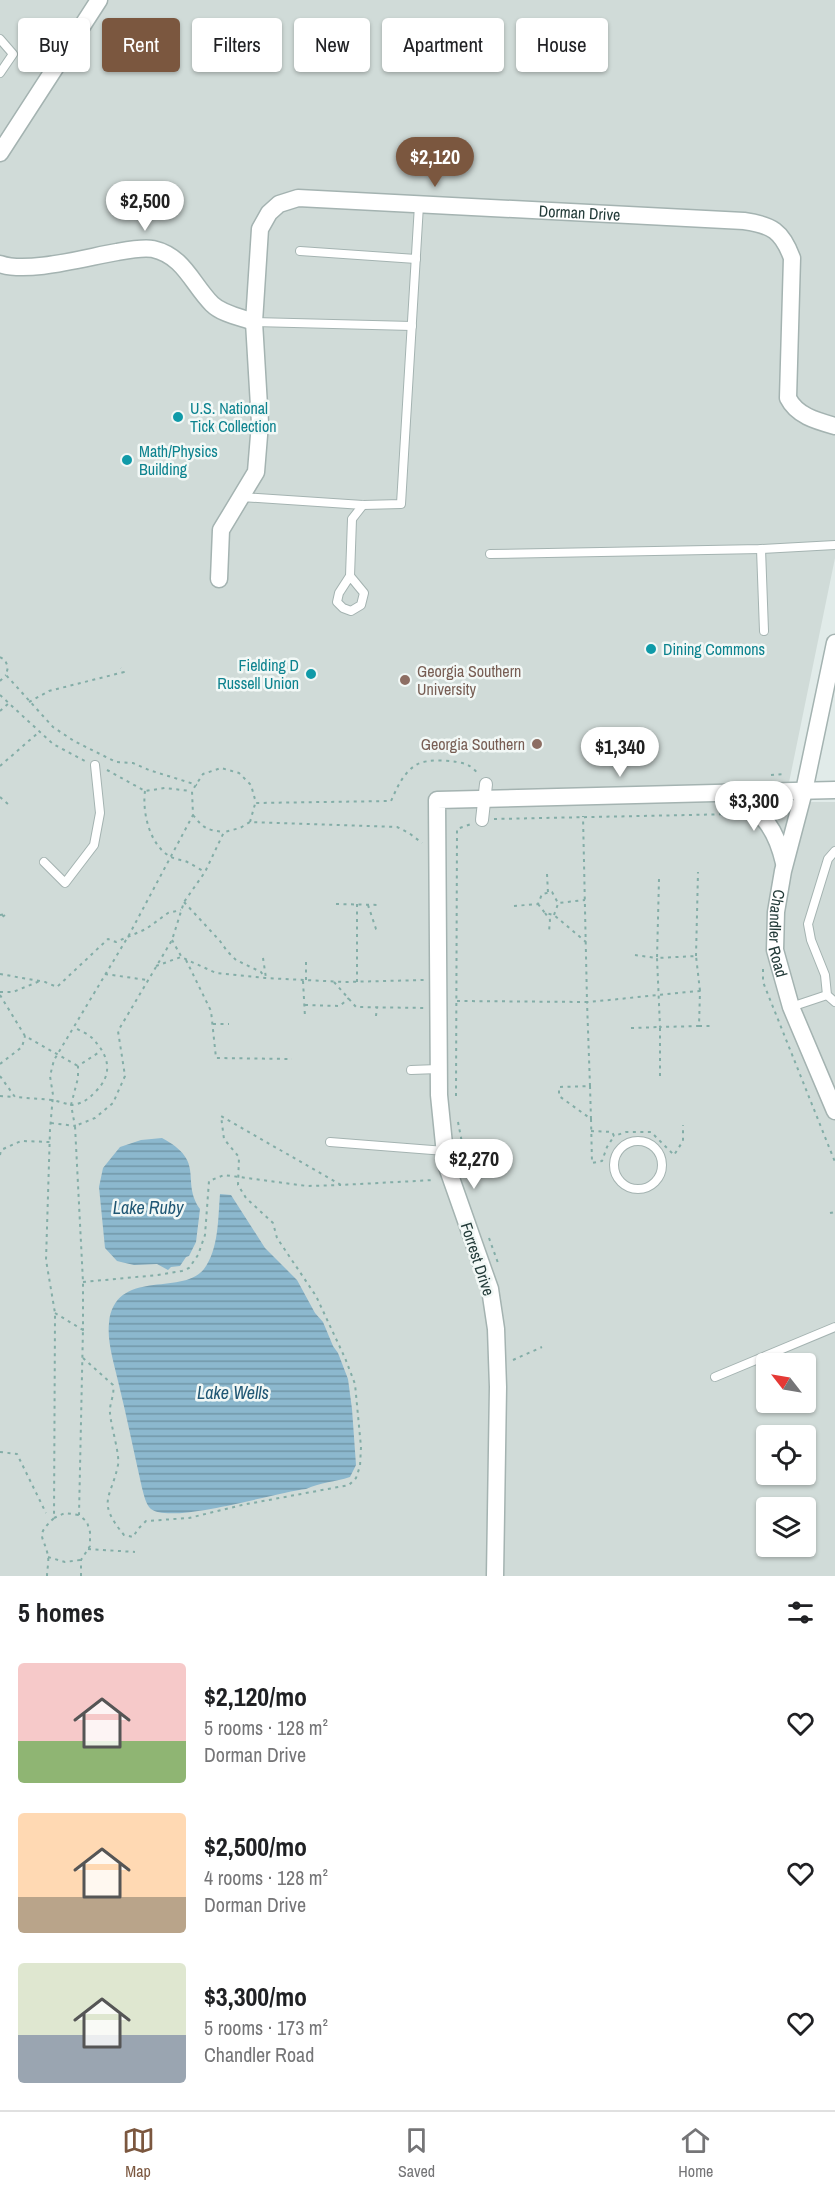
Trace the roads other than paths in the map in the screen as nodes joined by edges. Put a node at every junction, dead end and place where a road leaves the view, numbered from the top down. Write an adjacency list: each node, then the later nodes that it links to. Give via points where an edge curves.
1 (99, 0): 4 (street)
2 (0, 39): 3 (lane, via 13,54)
3 (0, 73)
4 (0, 153)
5 (419, 205): 7 (lane); 9 (street, Dorman Drive, via 298,198 279,204 260,229); 11 (street, Dorman Drive, via 764,223 780,235 792,258 788,398 801,413)
6 (300, 251): 7 (lane)
7 (416, 259): 10 (lane)
8 (0, 264): 9 (street, via 18,268 151,248 179,261 212,305)
9 (254, 322): 10 (lane); 12 (street, Dorman Drive, via 260,423 256,472)
10 (412, 326): 13 (lane, via 401,504)
11 (835, 426)
12 (241, 497): 13 (lane); 18 (street, Dorman Drive, via 221,530)
13 (363, 505): 17 (lane, via 352,519)
14 (835, 545): 15 (lane)
15 (761, 549): 16 (lane); 19 (lane)
16 (490, 554)
17 (350, 576)
18 (219, 579)
19 (764, 630)
20 (835, 643): 24 (street, Chandler Road)
21 (94, 765): 28 (lane, via 100,813 94,845 65,883)
22 (835, 790): 24 (street)
23 (485, 791): 25 (street); 26 (street); 33 (street, Forrest Drive, via 437,800)
24 (804, 791): 25 (street); 29 (street, Chandler Road)
25 (735, 793): 29 (street, via 753,806 772,829)
26 (482, 820)
27 (835, 851): 30 (lane, via 828,860 808,924 825,975)
28 (44, 862)
29 (785, 864): 32 (street, Chandler Road, via 776,912 775,950)
30 (827, 995): 31 (lane); 32 (lane)
31 (835, 1002)
32 (791, 1007): 35 (street, Chandler Road)
33 (438, 1069): 34 (lane); 37 (street, Forrest Drive)
34 (411, 1070)
35 (835, 1111)
36 (330, 1142): 37 (lane)
37 (445, 1150): 41 (street, Forrest Drive, via 446,1164 490,1289 496,1329)
38 (654, 1182): 38 (lane, via 662,1165 655,1148 638,1141 621,1148 614,1164 620,1182 637,1189)
39 (835, 1327): 40 (lane)
40 (715, 1377)
41 (495, 1576)

